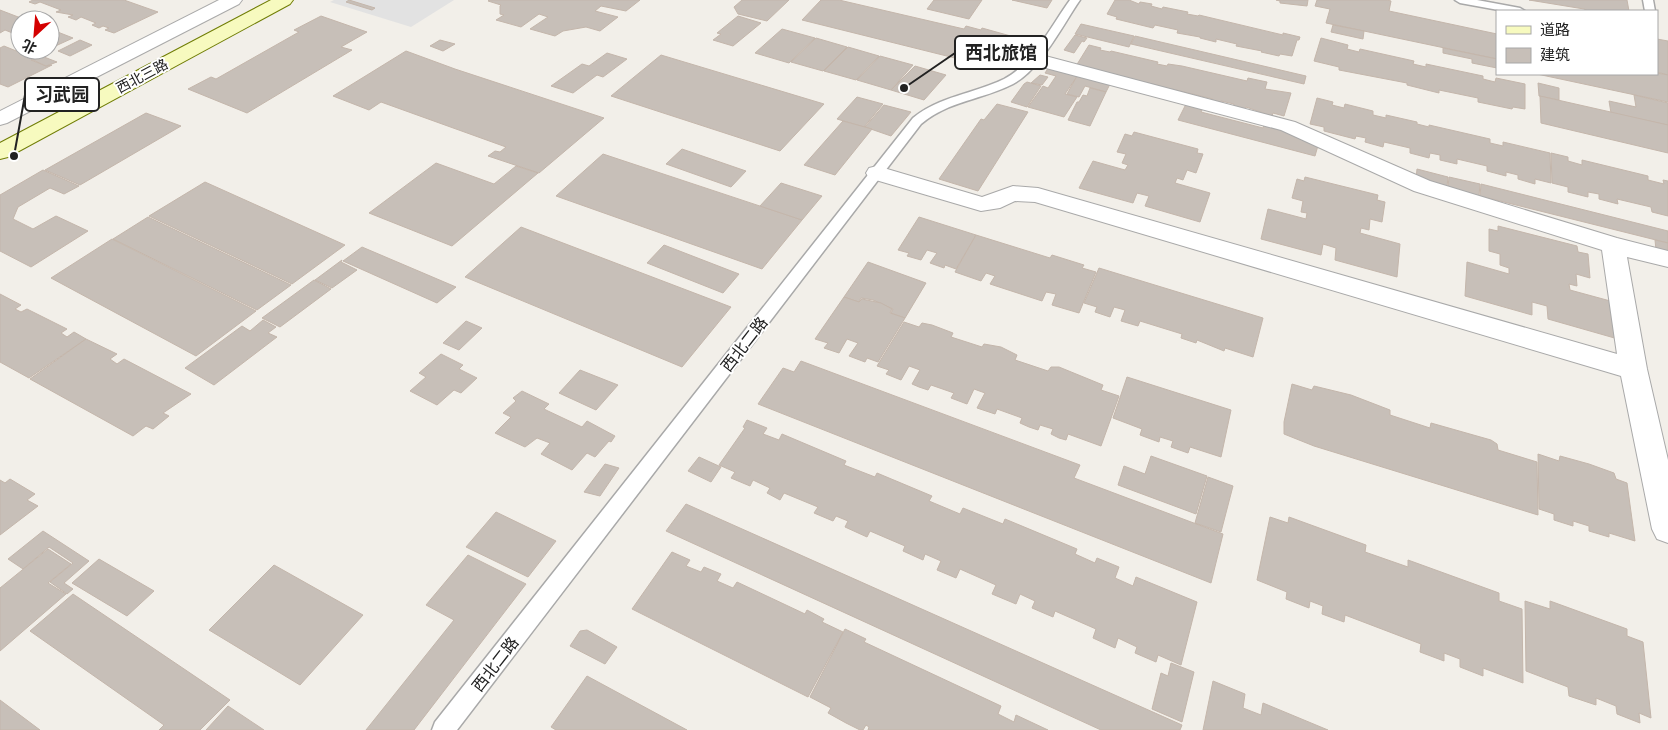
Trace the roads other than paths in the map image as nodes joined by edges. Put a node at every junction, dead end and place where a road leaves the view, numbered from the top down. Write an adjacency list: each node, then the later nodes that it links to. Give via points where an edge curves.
1 (234, 0): 8 (street)
2 (260, 0): 9 (main road, 西北三路)
3 (284, 0): 10 (main road, 西北三路)
4 (1075, 0): 7 (lane, 西北二路)
5 (1460, 0): 6 (lane)
6 (1515, 10)
7 (1034, 59): 11 (lane, 西北二路, via 1011,81 925,113); 12 (street, via 1288,126 1422,186)
8 (0, 119)
9 (0, 136)
10 (0, 152)
11 (877, 173): 14 (street, via 982,204 994,203 1011,194 1038,195); 16 (lane, 西北二路)
12 (1613, 245): 13 (street); 14 (street)
13 (1668, 259)
14 (1633, 369): 15 (street)
15 (1668, 529)
16 (443, 730)

